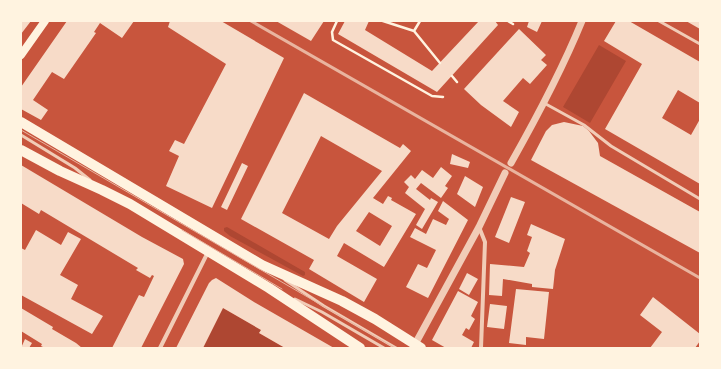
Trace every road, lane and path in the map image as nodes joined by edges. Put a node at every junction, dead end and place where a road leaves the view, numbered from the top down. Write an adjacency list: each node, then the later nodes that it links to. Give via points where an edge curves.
1 (45, 21): 11 (main road)
2 (337, 21): 15 (path, via 332,32 333,40 432,96)
3 (383, 21): 9 (path)
4 (420, 21): 9 (path)
5 (508, 21): 8 (path)
6 (582, 21): 16 (street)
7 (659, 21): 10 (lane)
8 (513, 24)
9 (414, 31): 12 (path)
10 (700, 44)
11 (21, 55)
12 (440, 63)
13 (452, 76): 14 (path)
14 (457, 82)
15 (443, 96)
16 (544, 103): 20 (street); 23 (lane, via 584,125 611,146)
17 (21, 122): 26 (main road)
18 (21, 135): 22 (lane, via 75,168)
19 (21, 150): 22 (main road)
20 (511, 163)
21 (505, 173): 24 (street)
22 (102, 190): 25 (main road, via 130,204)
23 (700, 199)
24 (479, 227): 28 (street); 33 (street, via 485,242)
25 (208, 252): 27 (main road); 29 (street)
26 (262, 265): 28 (main road, via 342,301); 32 (lane, via 324,306)
27 (269, 288): 30 (main road); 31 (lane, via 322,312)
28 (416, 346)
29 (160, 348)
30 (360, 348)
31 (384, 348)
32 (396, 348)
33 (481, 348)

